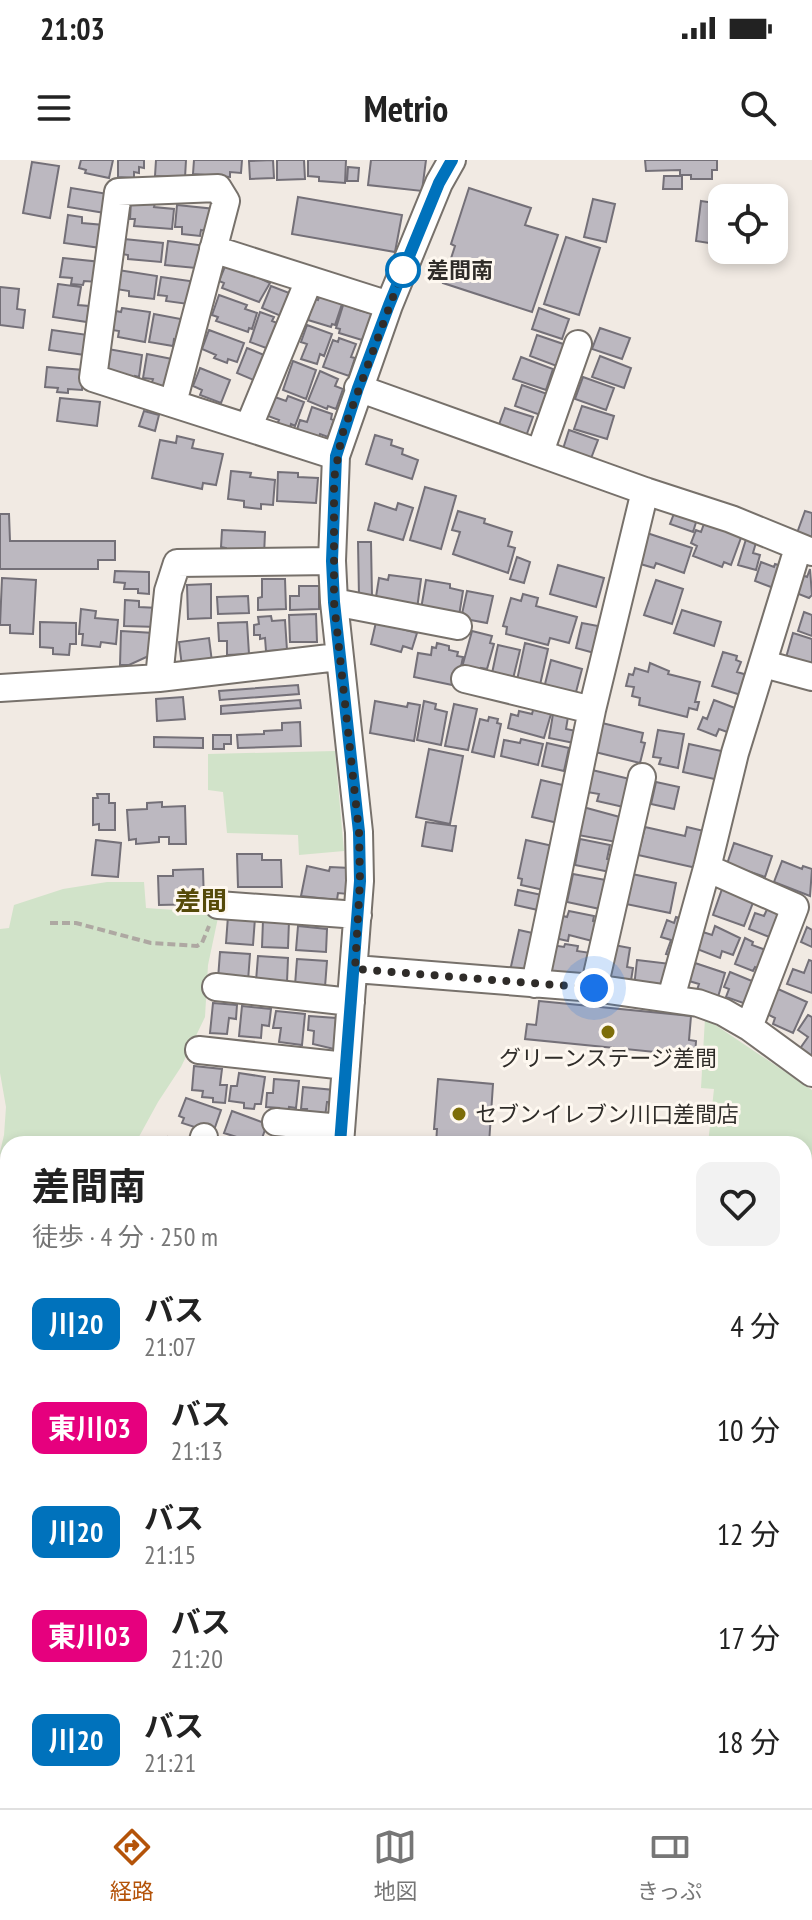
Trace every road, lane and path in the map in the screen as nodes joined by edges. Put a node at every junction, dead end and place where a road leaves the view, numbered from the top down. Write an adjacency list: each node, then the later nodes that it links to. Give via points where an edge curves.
1 (452, 160): 4 (street)
2 (213, 249): 3 (street); 7 (street); 7 (street, via 226,201 218,188 118,192 93,378)
3 (309, 280): 4 (street); 8 (street)
4 (389, 305): 6 (street)
5 (578, 344): 9 (street)
6 (358, 388): 9 (street); 10 (street)
7 (173, 403): 8 (street)
8 (249, 426): 10 (street)
9 (540, 452): 11 (street)
10 (336, 456): 13 (street)
11 (645, 491): 12 (street); 22 (street)
12 (805, 550): 17 (street)
13 (332, 561): 14 (street); 19 (street, via 177,563 168,591)
14 (334, 602): 15 (street); 16 (street)
15 (458, 626)
16 (338, 657): 19 (street); 26 (street, via 359,832)
17 (764, 664): 18 (street); 24 (street)
18 (812, 677)
19 (159, 678): 21 (street)
20 (465, 679): 22 (street)
21 (0, 688)
22 (592, 710): 29 (street)
23 (642, 777): 31 (street)
24 (707, 868): 32 (street); 34 (street, via 795,907)
25 (218, 905): 26 (street); 27 (path, via 197,946 151,943 76,923)
26 (358, 915): 28 (street)
27 (50, 923)
28 (355, 969): 29 (street); 33 (street)
29 (535, 984): 31 (street)
30 (216, 987): 33 (street)
31 (594, 988): 32 (street)
32 (671, 998): 34 (street, via 723,1012)
33 (351, 1002): 36 (street)
34 (749, 1027): 37 (street)
35 (199, 1050): 36 (street)
36 (346, 1066): 39 (street)
37 (812, 1073)
38 (276, 1122): 39 (street)
39 (341, 1136)

